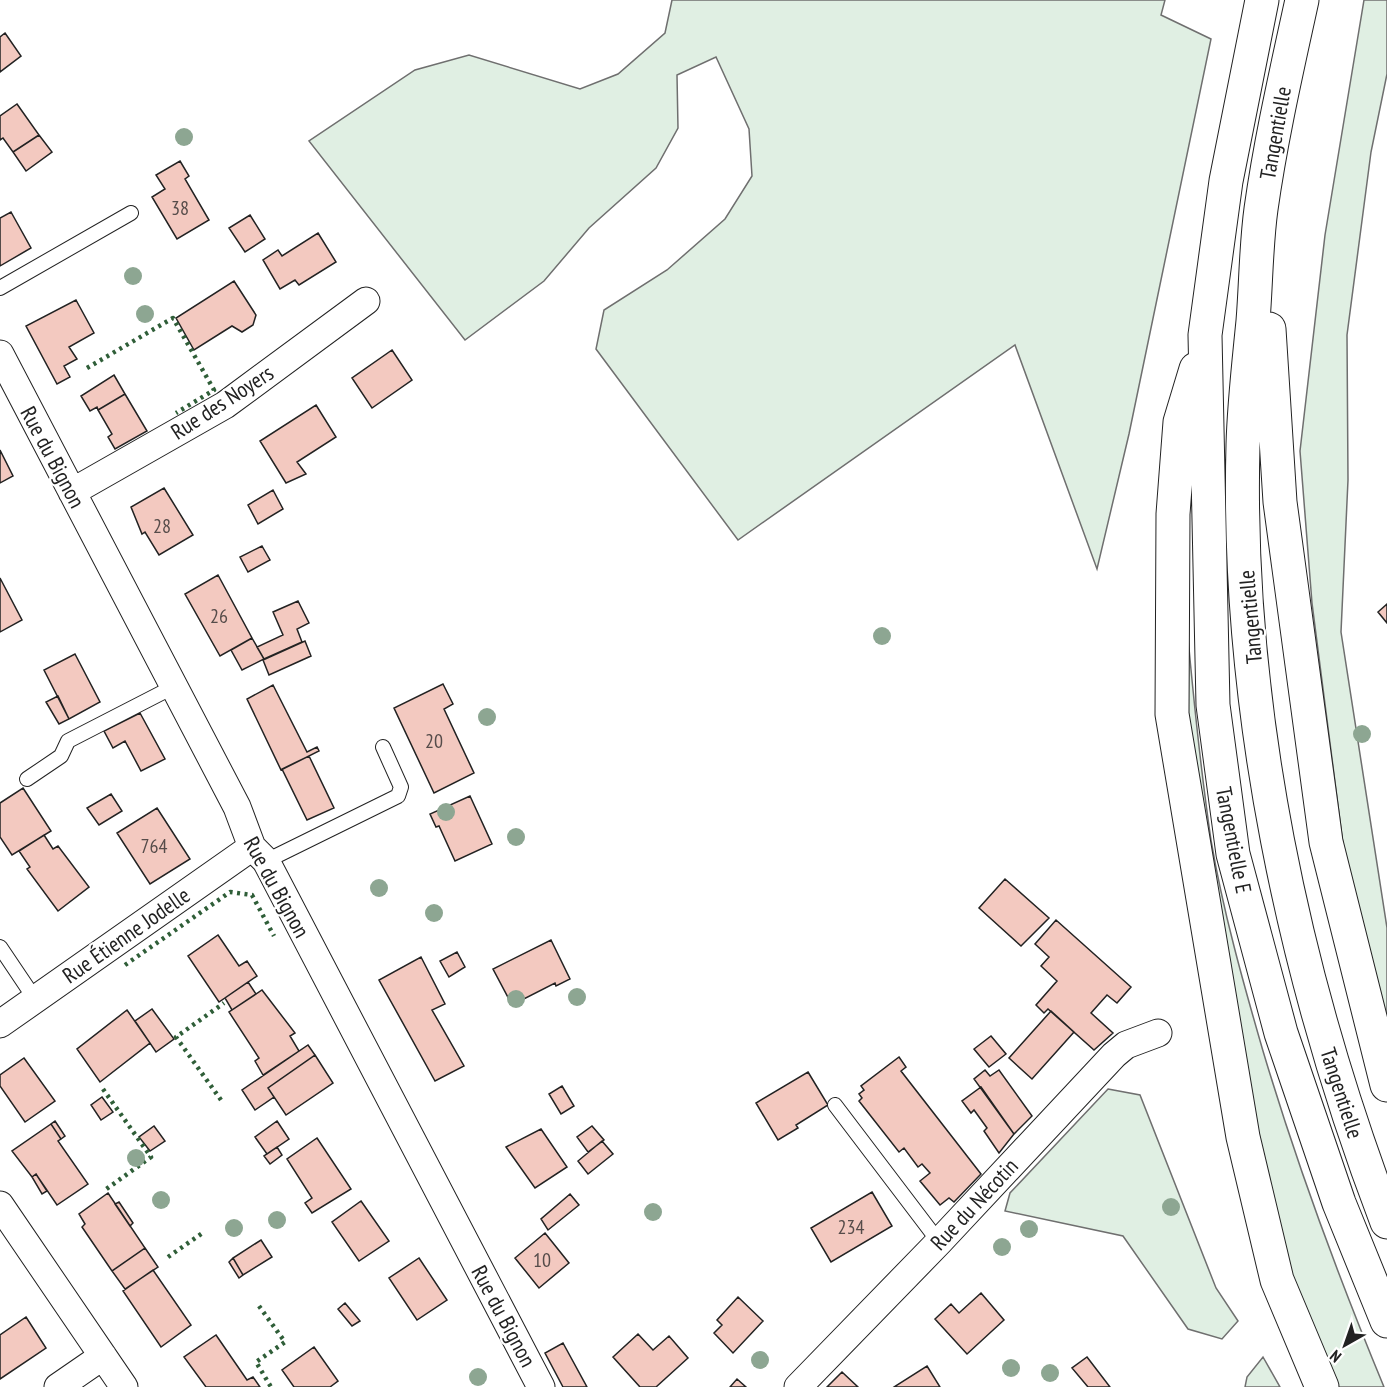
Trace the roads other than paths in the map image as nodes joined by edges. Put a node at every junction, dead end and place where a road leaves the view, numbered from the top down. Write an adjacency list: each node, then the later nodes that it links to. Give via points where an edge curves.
1 (1263, 0): 7 (main road, Tangentielle, via 1226,181)
2 (1302, 0): 3 (main road, Tangentielle)
3 (1261, 210): 18 (main road, via 1280,502 1326,842); 21 (main road, Tangentielle, via 1243,445 1245,575 1257,705 1281,860 1321,1027)
4 (131, 213): 5 (lane)
5 (0, 288)
6 (366, 301): 9 (street, Rue des Noyers, via 225,405)
7 (1205, 335): 23 (main road, Tangentielle E, via 1213,705 1233,854 1281,1033 1339,1203); 29 (main road, via 1180,422 1173,514 1172,714 1245,1148 1277,1280)
8 (0, 354): 9 (street, Rue du Bignon)
9 (72, 492): 10 (street, Rue du Bignon)
10 (175, 686): 12 (lane, via 68,741 61,756); 13 (street, Rue du Bignon)
11 (383, 747): 13 (lane, via 401,787 398,796)
12 (27, 779)
13 (259, 854): 15 (street, Rue Étienne Jodelle); 27 (street, Rue du Bignon)
14 (0, 947): 15 (lane)
15 (35, 999): 16 (street, Rue Étienne Jodelle)
16 (0, 1024)
17 (1158, 1033): 22 (street, Rue du Nécotin, via 1114,1054)
18 (1387, 1085)
19 (835, 1105): 22 (lane)
20 (0, 1205): 24 (street)
21 (1387, 1221)
22 (939, 1242): 28 (street, Rue du Nécotin)
23 (1387, 1322)
24 (103, 1356): 25 (street); 26 (street)
25 (58, 1387)
26 (124, 1387)
27 (541, 1387)
28 (798, 1387)
29 (1322, 1387)

